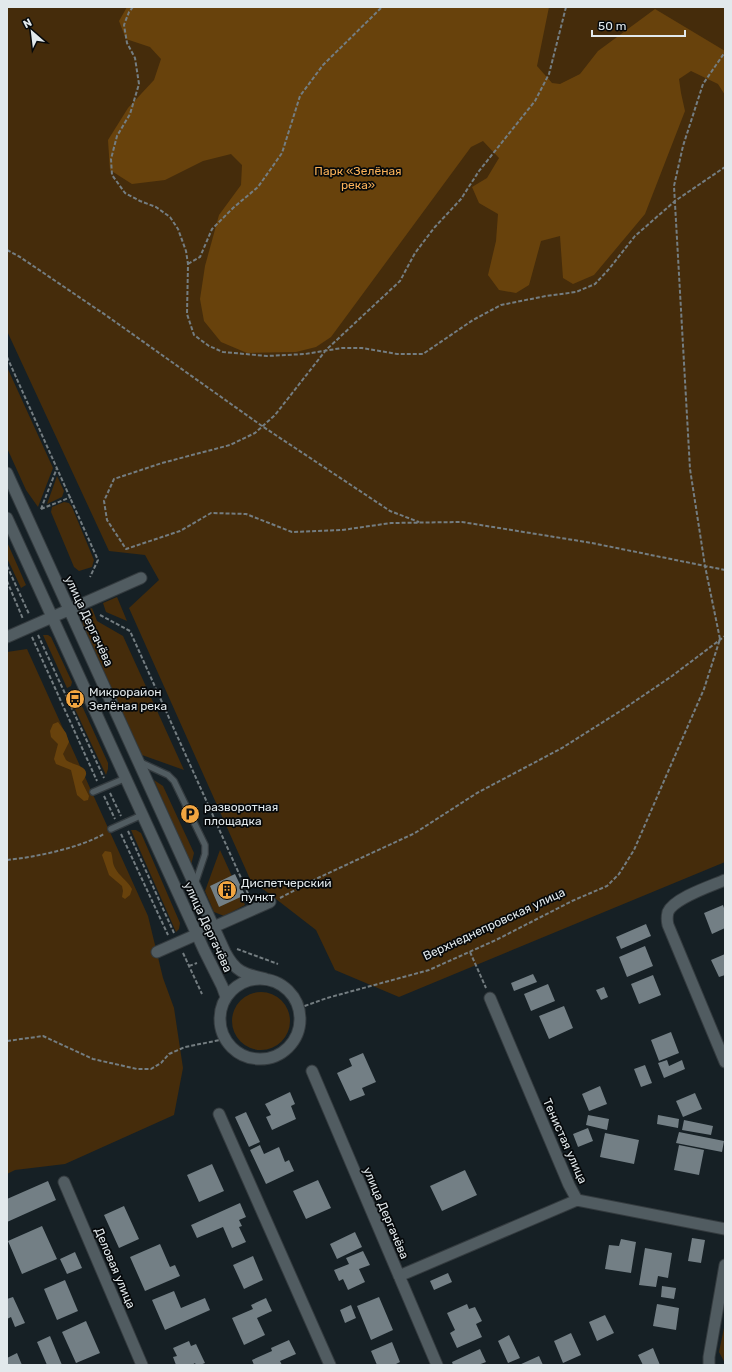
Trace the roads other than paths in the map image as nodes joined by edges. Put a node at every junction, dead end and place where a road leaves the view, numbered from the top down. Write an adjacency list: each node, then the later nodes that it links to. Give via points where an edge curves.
1 (7, 473): 4 (street, улица Дергачёва)
2 (7, 518): 4 (street, улица Дергачёва)
3 (141, 578): 4 (street)
4 (60, 613): 5 (street); 6 (street, улица Дергачёва); 7 (street, улица Дергачёва)
5 (7, 637)
6 (139, 761): 12 (street, улица Дергачёва); 12 (lane, via 168,775 174,781 205,845 205,854)
7 (126, 778): 8 (lane); 9 (street, улица Дергачёва)
8 (93, 792)
9 (142, 815): 10 (lane); 15 (street, улица Дергачёва)
10 (111, 829)
11 (725, 880): 20 (street, via 678,901 668,911 668,925)
12 (195, 885): 14 (street, улица Дергачёва)
13 (274, 900): 14 (street)
14 (214, 926): 15 (street); 17 (street, улица Дергачёва, via 228,958 239,970)
15 (197, 934): 16 (street); 18 (street, улица Дергачёва)
16 (157, 952)
17 (266, 979): 18 (street, via 244,982); 18 (street, via 277,982 287,989 299,1008 298,1035 284,1052 274,1058 251,1059 232,1048 220,1028 219,1017)
18 (226, 997)
19 (490, 998): 24 (street, Тенистая улица)
20 (725, 1062)
21 (312, 1071): 27 (street, улица Дергачёва)
22 (218, 1114): 29 (street)
23 (64, 1182): 28 (street, Деловая улица)
24 (577, 1200): 25 (street, Тенистая улица); 27 (street)
25 (725, 1229)
26 (725, 1265): 31 (street)
27 (399, 1276): 30 (street, улица Дергачёва)
28 (142, 1365)
29 (330, 1365)
30 (437, 1365)
31 (709, 1365)

